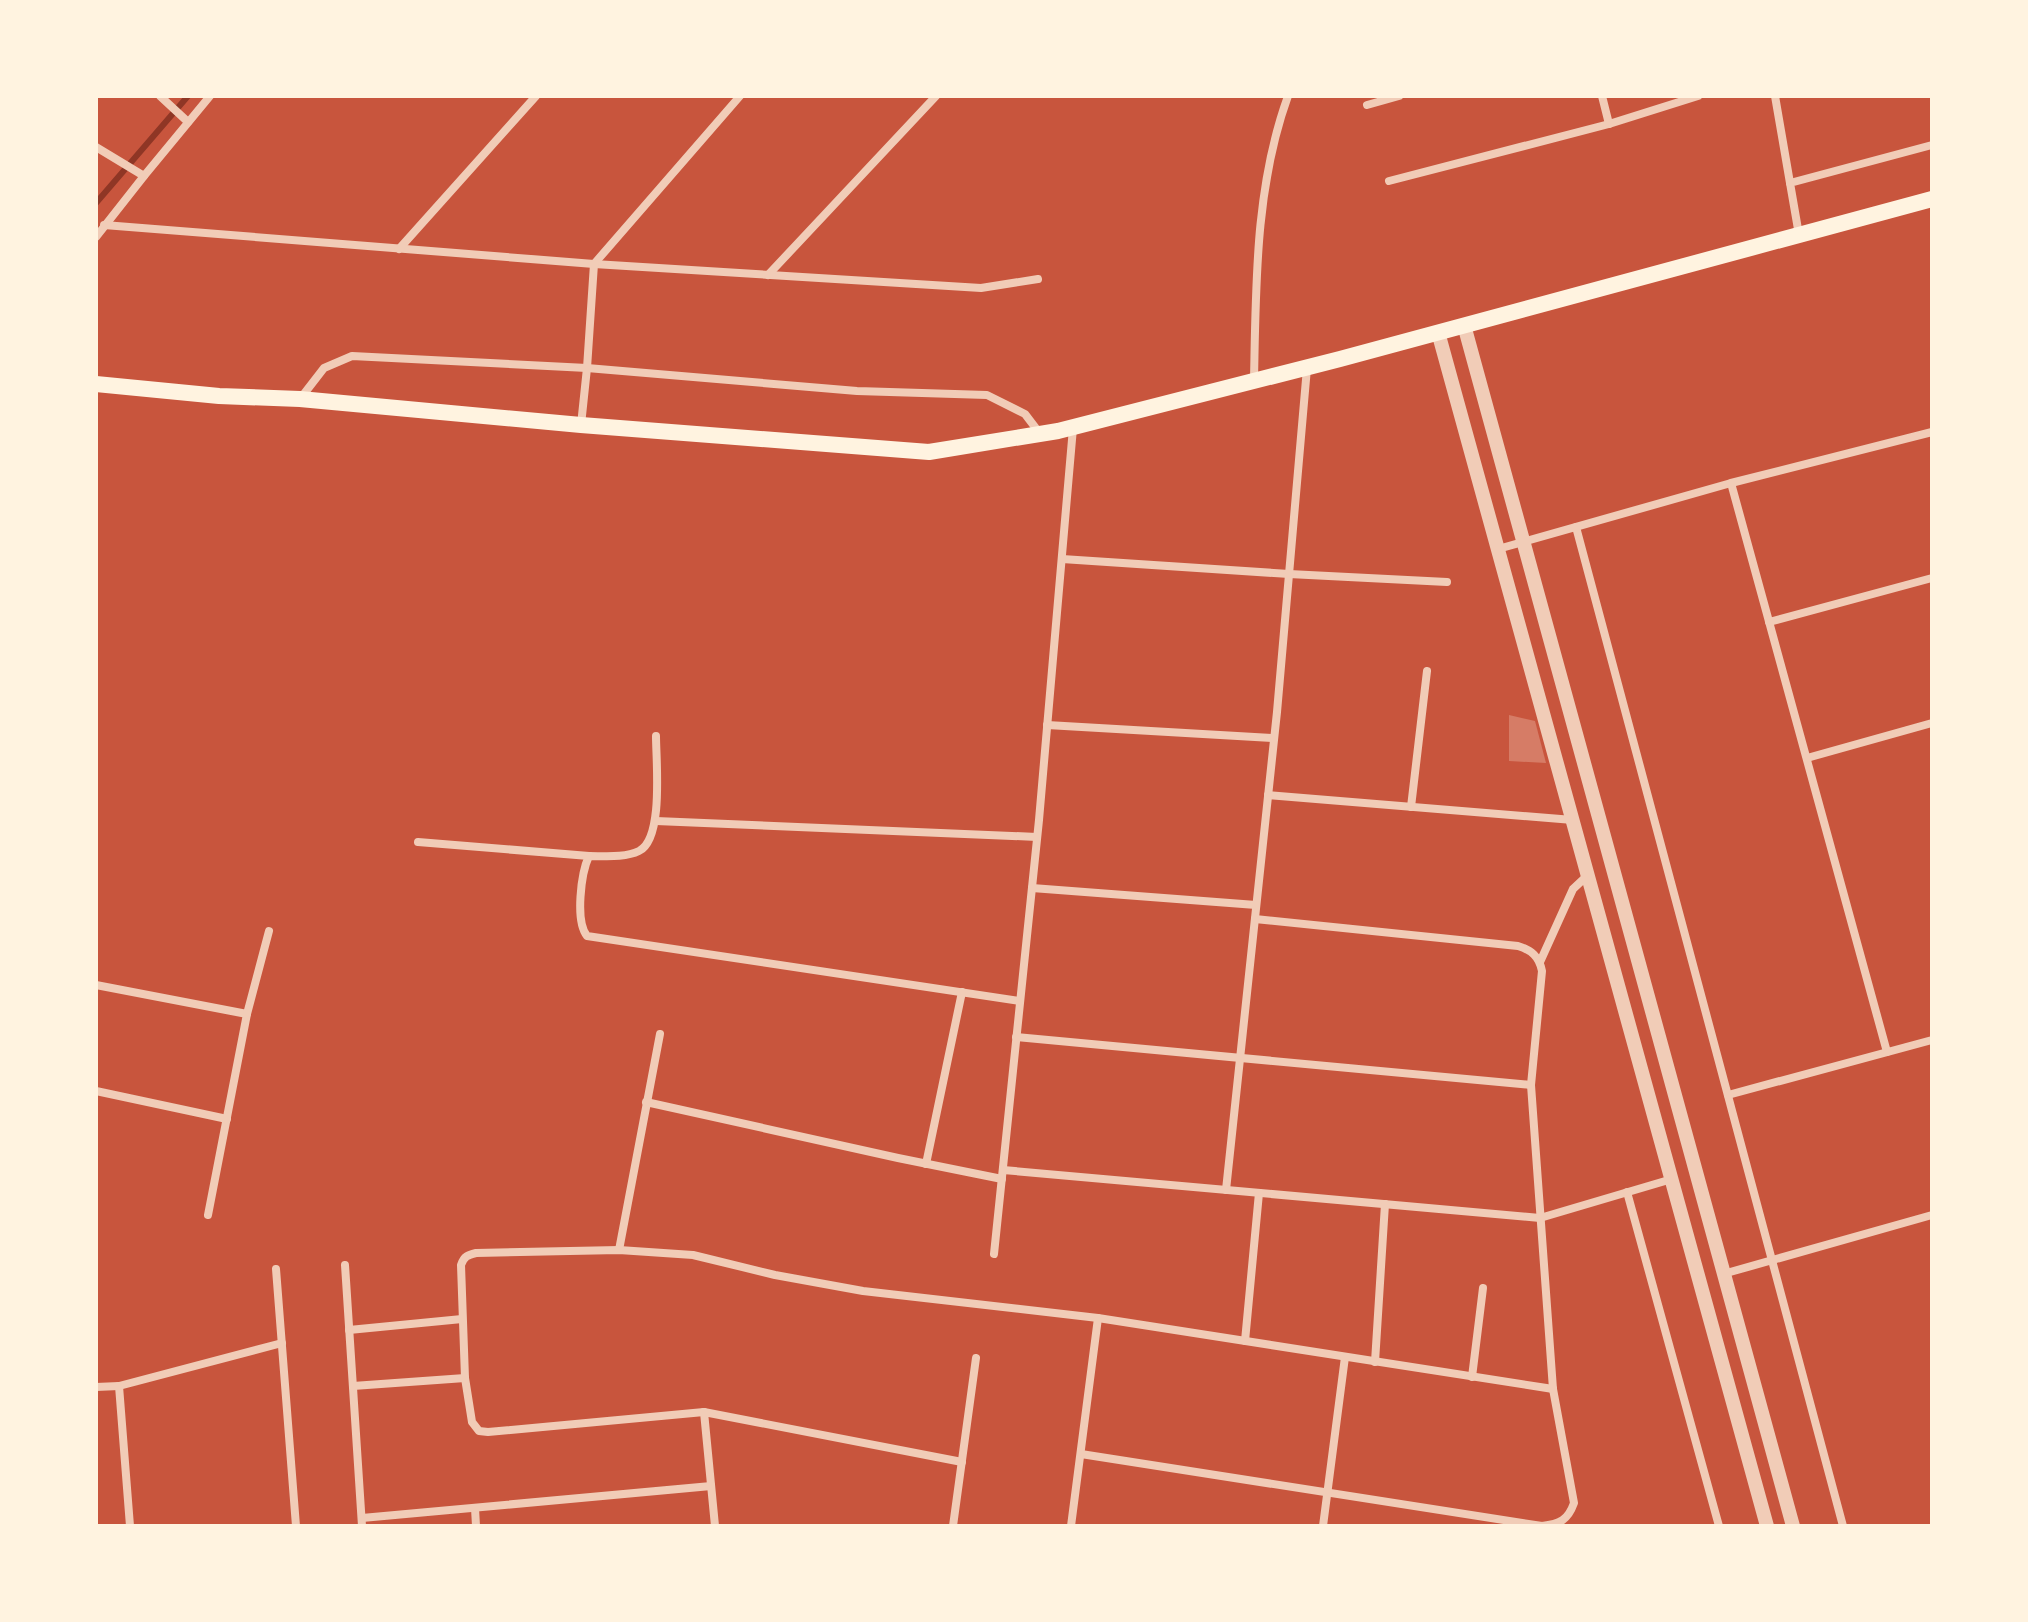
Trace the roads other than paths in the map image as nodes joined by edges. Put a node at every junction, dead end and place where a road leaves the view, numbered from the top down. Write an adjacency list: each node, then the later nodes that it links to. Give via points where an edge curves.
1 (160, 96): 12 (street)
2 (210, 96): 12 (street)
3 (536, 96): 23 (street)
4 (740, 96): 24 (street)
5 (936, 96): 25 (street)
6 (1288, 96): 31 (street, via 1268,169 1258,246)
7 (1399, 96): 11 (street)
8 (1602, 96): 13 (street)
9 (1698, 96): 13 (street)
10 (1775, 96): 18 (street)
11 (1367, 105)
12 (185, 119): 16 (street)
13 (1609, 124): 17 (street)
14 (1932, 145): 18 (street)
15 (96, 147): 16 (street)
16 (140, 173): 20 (street)
17 (1389, 181)
18 (1790, 183): 21 (street)
19 (1932, 199): 21 (main road)
20 (104, 225): 22 (street); 23 (street)
21 (1799, 235): 27 (main road)
22 (96, 237)
23 (399, 249): 24 (street)
24 (594, 264): 25 (street); 30 (street)
25 (768, 275): 26 (street, via 981,288)
26 (1038, 279)
27 (1464, 325): 28 (main road); 40 (street)
28 (1438, 332): 29 (main road); 41 (street)
29 (1307, 367): 31 (main road); 43 (street)
30 (587, 368): 33 (street, via 352,356 324,368); 34 (street); 37 (street, via 857,391 987,395 1025,414)
31 (1254, 381): 35 (main road)
32 (96, 384): 33 (main road)
33 (300, 399): 34 (main road)
34 (581, 425): 37 (main road, via 929,452)
35 (1073, 427): 37 (main road); 42 (street)
36 (1932, 432): 38 (street)
37 (1041, 435)
38 (1731, 483): 39 (street); 46 (street)
39 (1576, 527): 40 (street); 77 (street)
40 (1523, 542): 41 (street); 95 (street)
41 (1498, 549): 55 (street)
42 (1062, 559): 43 (street); 49 (street)
43 (1289, 574): 45 (street); 51 (street)
44 (1932, 578): 46 (street)
45 (1447, 582)
46 (1769, 622): 52 (street)
47 (1427, 671): 54 (street)
48 (1932, 723): 52 (street)
49 (1047, 725): 51 (street); 57 (street)
50 (656, 736): 56 (street)
51 (1274, 738): 53 (street)
52 (1807, 758): 73 (street)
53 (1268, 795): 54 (street); 62 (street)
54 (1411, 807): 55 (street)
55 (1573, 820): 60 (street)
56 (656, 821): 57 (street); 59 (street, via 642,850)
57 (1037, 837): 61 (street)
58 (418, 842): 59 (street)
59 (589, 856): 67 (street, via 581,908 581,929 587,936)
60 (1588, 875): 65 (street, via 1573,889); 82 (street)
61 (1032, 888): 62 (street); 68 (street)
62 (1256, 905): 63 (street)
63 (1255, 919): 65 (street, via 1518,946 1531,950); 74 (street)
64 (269, 931): 69 (street)
65 (1540, 962): 75 (street)
66 (96, 985): 69 (street)
67 (962, 992): 68 (street); 80 (street)
68 (1020, 1001): 71 (street)
69 (247, 1014): 79 (street)
70 (660, 1034): 78 (street)
71 (1016, 1037): 74 (street); 81 (street)
72 (1932, 1040): 73 (street)
73 (1887, 1052): 77 (street)
74 (1240, 1059): 75 (street); 83 (street)
75 (1531, 1085): 89 (street)
76 (96, 1091): 79 (street)
77 (1728, 1095): 92 (street)
78 (646, 1102): 80 (street); 90 (street)
79 (227, 1119): 87 (street)
80 (926, 1164): 81 (street)
81 (1002, 1174): 83 (street); 91 (street)
82 (1672, 1179): 84 (street); 126 (street)
83 (1226, 1190): 85 (street)
84 (1627, 1192): 89 (street); 125 (street)
85 (1259, 1193): 86 (street); 100 (street)
86 (1385, 1204): 89 (street); 104 (street)
87 (208, 1215)
88 (1932, 1215): 92 (street)
89 (1540, 1218): 110 (street)
90 (619, 1250): 97 (street, via 693,1255 863,1291); 98 (street, via 467,1255 461,1265)
91 (994, 1254)
92 (1772, 1261): 95 (street); 128 (street)
93 (345, 1265): 99 (street)
94 (276, 1269): 101 (street)
95 (1723, 1274): 127 (street)
96 (1483, 1288): 105 (street)
97 (1098, 1318): 100 (street); 112 (street)
98 (462, 1319): 99 (street); 106 (street)
99 (349, 1330): 108 (street)
100 (1245, 1341): 102 (street)
101 (282, 1343): 107 (street); 119 (street)
102 (1345, 1357): 104 (street); 115 (street)
103 (976, 1358): 113 (street)
104 (1375, 1362): 105 (street)
105 (1472, 1377): 110 (street)
106 (465, 1378): 108 (street); 111 (street, via 472,1422 479,1431)
107 (119, 1386): 109 (street); 118 (street)
108 (353, 1386): 117 (street)
109 (96, 1387)
110 (1553, 1389): 115 (street, via 1574,1503 1564,1520 1542,1526)
111 (704, 1412): 113 (street); 114 (street)
112 (1081, 1454): 115 (street); 123 (street)
113 (962, 1462): 122 (street)
114 (711, 1486): 116 (street); 121 (street)
115 (1328, 1492): 124 (street)
116 (475, 1508): 117 (street); 120 (street)
117 (362, 1522)
118 (130, 1526)
119 (296, 1526)
120 (476, 1526)
121 (715, 1526)
122 (953, 1526)
123 (1071, 1526)
124 (1323, 1526)
125 (1719, 1526)
126 (1767, 1526)
127 (1793, 1526)
128 (1843, 1526)

